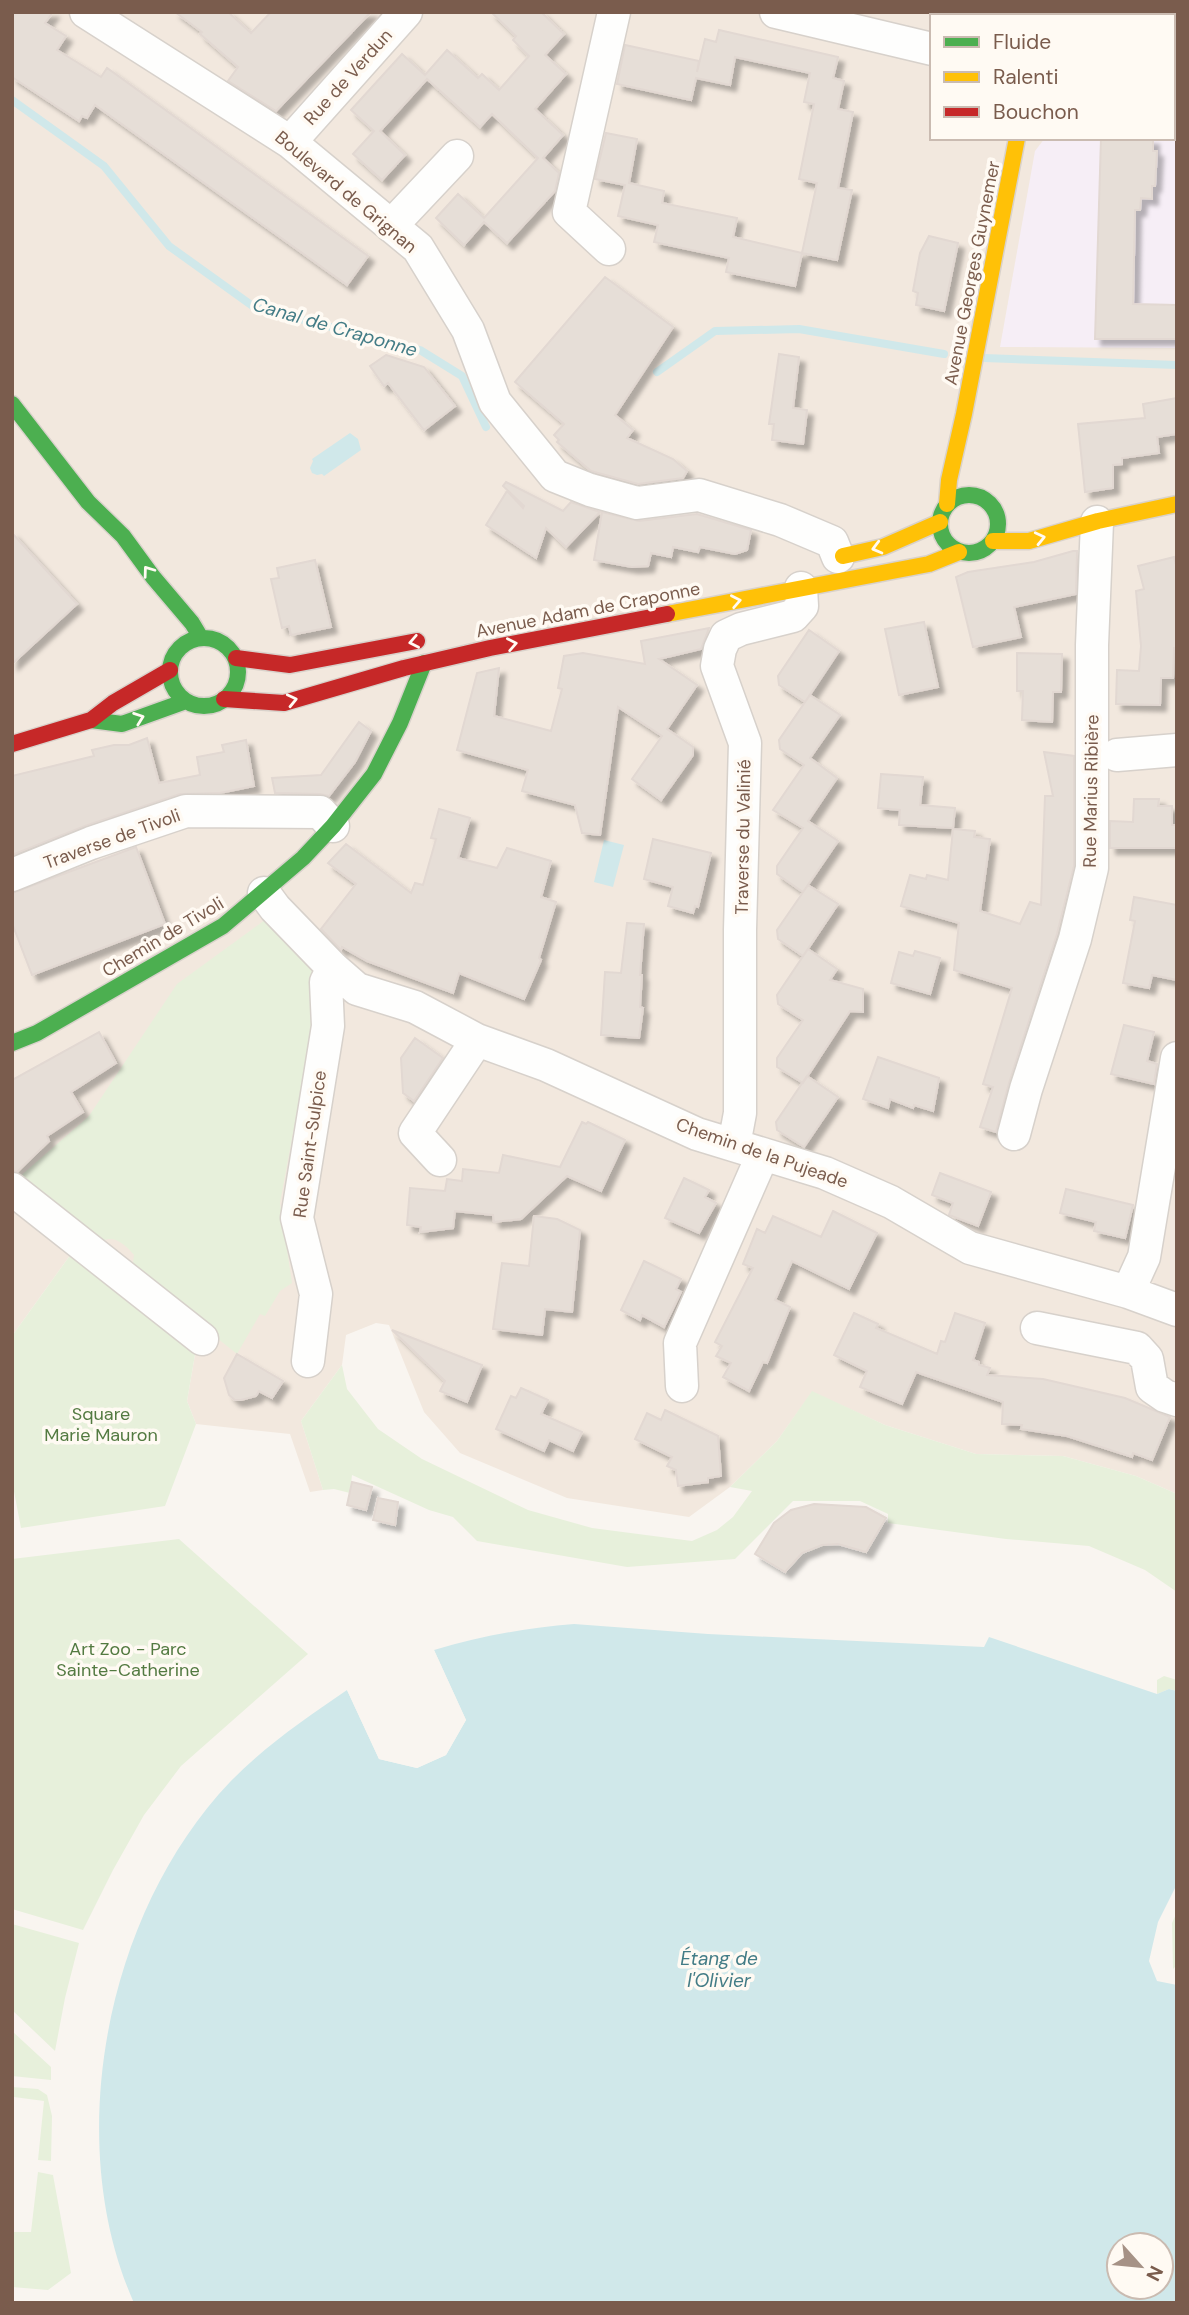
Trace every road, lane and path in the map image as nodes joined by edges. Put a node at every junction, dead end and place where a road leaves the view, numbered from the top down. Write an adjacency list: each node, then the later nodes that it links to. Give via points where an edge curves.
1 (86, 12): 7 (street, Boulevard de Grignan)
2 (406, 12): 7 (street, Rue de Verdun)
3 (614, 12): 10 (street, via 569,212)
4 (776, 12): 5 (street)
5 (930, 49)
6 (1017, 140): 12 (main road, Avenue Georges Guynemer)
7 (290, 142): 9 (street, Boulevard de Grignan)
8 (457, 156): 9 (street)
9 (391, 226): 26 (street, Boulevard de Grignan, via 418,248 468,330 495,402 555,476 637,503 699,495 832,542)
10 (610, 249)
11 (12, 404): 15 (main road)
12 (964, 414): 13 (main road); 18 (main road)
13 (969, 462)
14 (973, 480): 16 (main road)
15 (88, 502): 24 (main road); 28 (main road, one-way to 15, via 123,536)
16 (989, 503): 18 (main road, via 965,494); 19 (main road); 23 (main road, via 998,524)
17 (1177, 503): 22 (main road)
18 (947, 504): 21 (main road)
19 (1012, 515)
20 (1040, 520): 22 (main road)
21 (940, 522): 25 (main road, via 944,540); 26 (main road, one-way to 26, via 883,547)
22 (1092, 523): 23 (main road, one-way to 22, via 1034,540); 47 (street, Rue Marius Ribière, via 1092,868 1076,939)
23 (993, 541): 25 (main road, via 978,552)
24 (105, 543)
25 (959, 552): 27 (main road, Avenue Adam de Craponne, via 929,564)
26 (832, 558)
27 (801, 588): 33 (main road, Avenue Adam de Craponne, one-way to 27); 48 (street, Traverse du Valinié, via 802,606 793,617 726,636 717,666 745,743 740,1113)
28 (201, 638): 31 (main road, via 222,643); 32 (main road, via 181,647)
29 (169, 639): 32 (main road)
30 (431, 639): 31 (main road, one-way to 31, via 290,665)
31 (236, 658): 34 (main road, via 237,681)
32 (172, 663): 35 (main road, via 174,688); 36 (main road)
33 (424, 663): 34 (main road, Avenue Adam de Craponne, one-way to 33, via 284,703); 40 (main road, Chemin de Tivoli, via 374,774)
34 (225, 699): 35 (main road, via 205,706)
35 (186, 701): 36 (main road, one-way to 35, via 122,724)
36 (91, 720): 37 (main road)
37 (12, 744)
38 (1177, 750): 39 (street)
39 (1117, 755)
40 (333, 826): 41 (street, Traverse de Tivoli, via 320,812 187,811); 42 (main road, Chemin de Tivoli)
41 (12, 875)
42 (264, 893): 43 (street, Chemin de la Pujeade); 45 (main road, Chemin de Tivoli, via 223,926 37,1033)
43 (332, 968): 44 (street, Chemin de la Pujeade, via 357,989 415,1007); 55 (street, Rue Saint-Sulpice, via 326,982 328,1026 297,1218 316,1294)
44 (477, 1040): 48 (street, Chemin de la Pujeade, via 546,1065 697,1134); 49 (street, via 415,1133)
45 (12, 1042)
46 (1177, 1058): 51 (street, via 1144,1257)
47 (1014, 1134)
48 (748, 1149): 51 (street, Chemin de la Pujeade, via 825,1172 891,1202 970,1248); 56 (street, via 680,1343)
49 (440, 1160)
50 (12, 1189): 54 (street)
51 (1128, 1293): 52 (street, Chemin de la Pujeade)
52 (1177, 1310)
53 (1037, 1328): 57 (street, via 1137,1348 1147,1359 1152,1387)
54 (202, 1339)
55 (308, 1361)
56 (682, 1387)
57 (1177, 1400)

